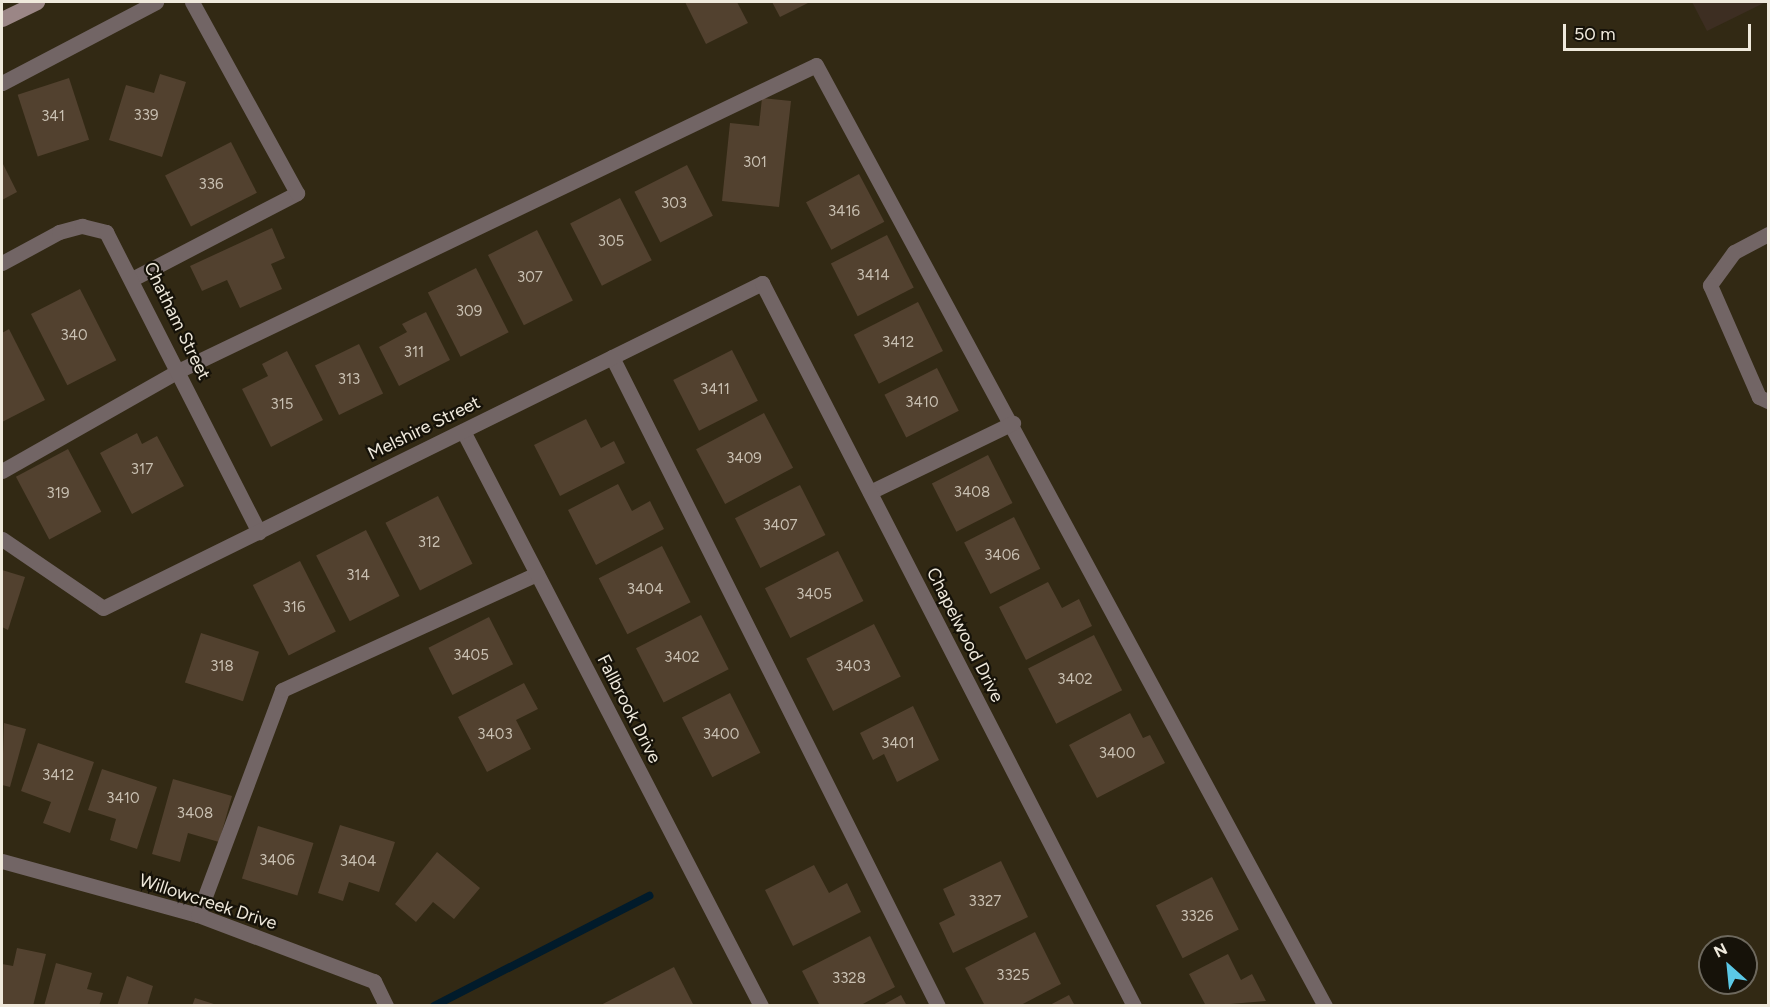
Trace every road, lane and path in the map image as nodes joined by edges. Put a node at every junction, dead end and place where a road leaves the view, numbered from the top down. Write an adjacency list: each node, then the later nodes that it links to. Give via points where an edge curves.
1 (37, 2): 4 (main road)
2 (156, 2): 5 (street)
3 (192, 2): 8 (street, via 297,193)
4 (2, 20)
5 (2, 83)
6 (1768, 234): 12 (street, via 1734,252 1710,285 1759,397)
7 (2, 263): 8 (street, Chatham Street, via 82,226 106,232)
8 (134, 278): 11 (street, Chatham Street)
9 (762, 283): 10 (street, Melshire Street); 16 (street, Chapelwood Drive)
10 (612, 357): 14 (street, Melshire Street); 24 (street)
11 (180, 370): 13 (street, via 816,65); 15 (street); 17 (street, Chatham Street)
12 (1768, 401)
13 (1013, 423): 16 (street); 26 (street)
14 (463, 430): 17 (street, Melshire Street); 19 (street, Fallbrook Drive)
15 (2, 471)
16 (870, 492): 25 (street, Chapelwood Drive)
17 (259, 532): 18 (street, Melshire Street, via 103,608)
18 (2, 539)
19 (537, 574): 21 (street, via 282,690); 23 (street, Fallbrook Drive)
20 (2, 861): 21 (street, Willowcreek Drive)
21 (198, 915): 22 (street, Willowcreek Drive, via 374,981)
22 (386, 1005)
23 (761, 1005)
24 (938, 1005)
25 (1134, 1005)
26 (1325, 1005)

